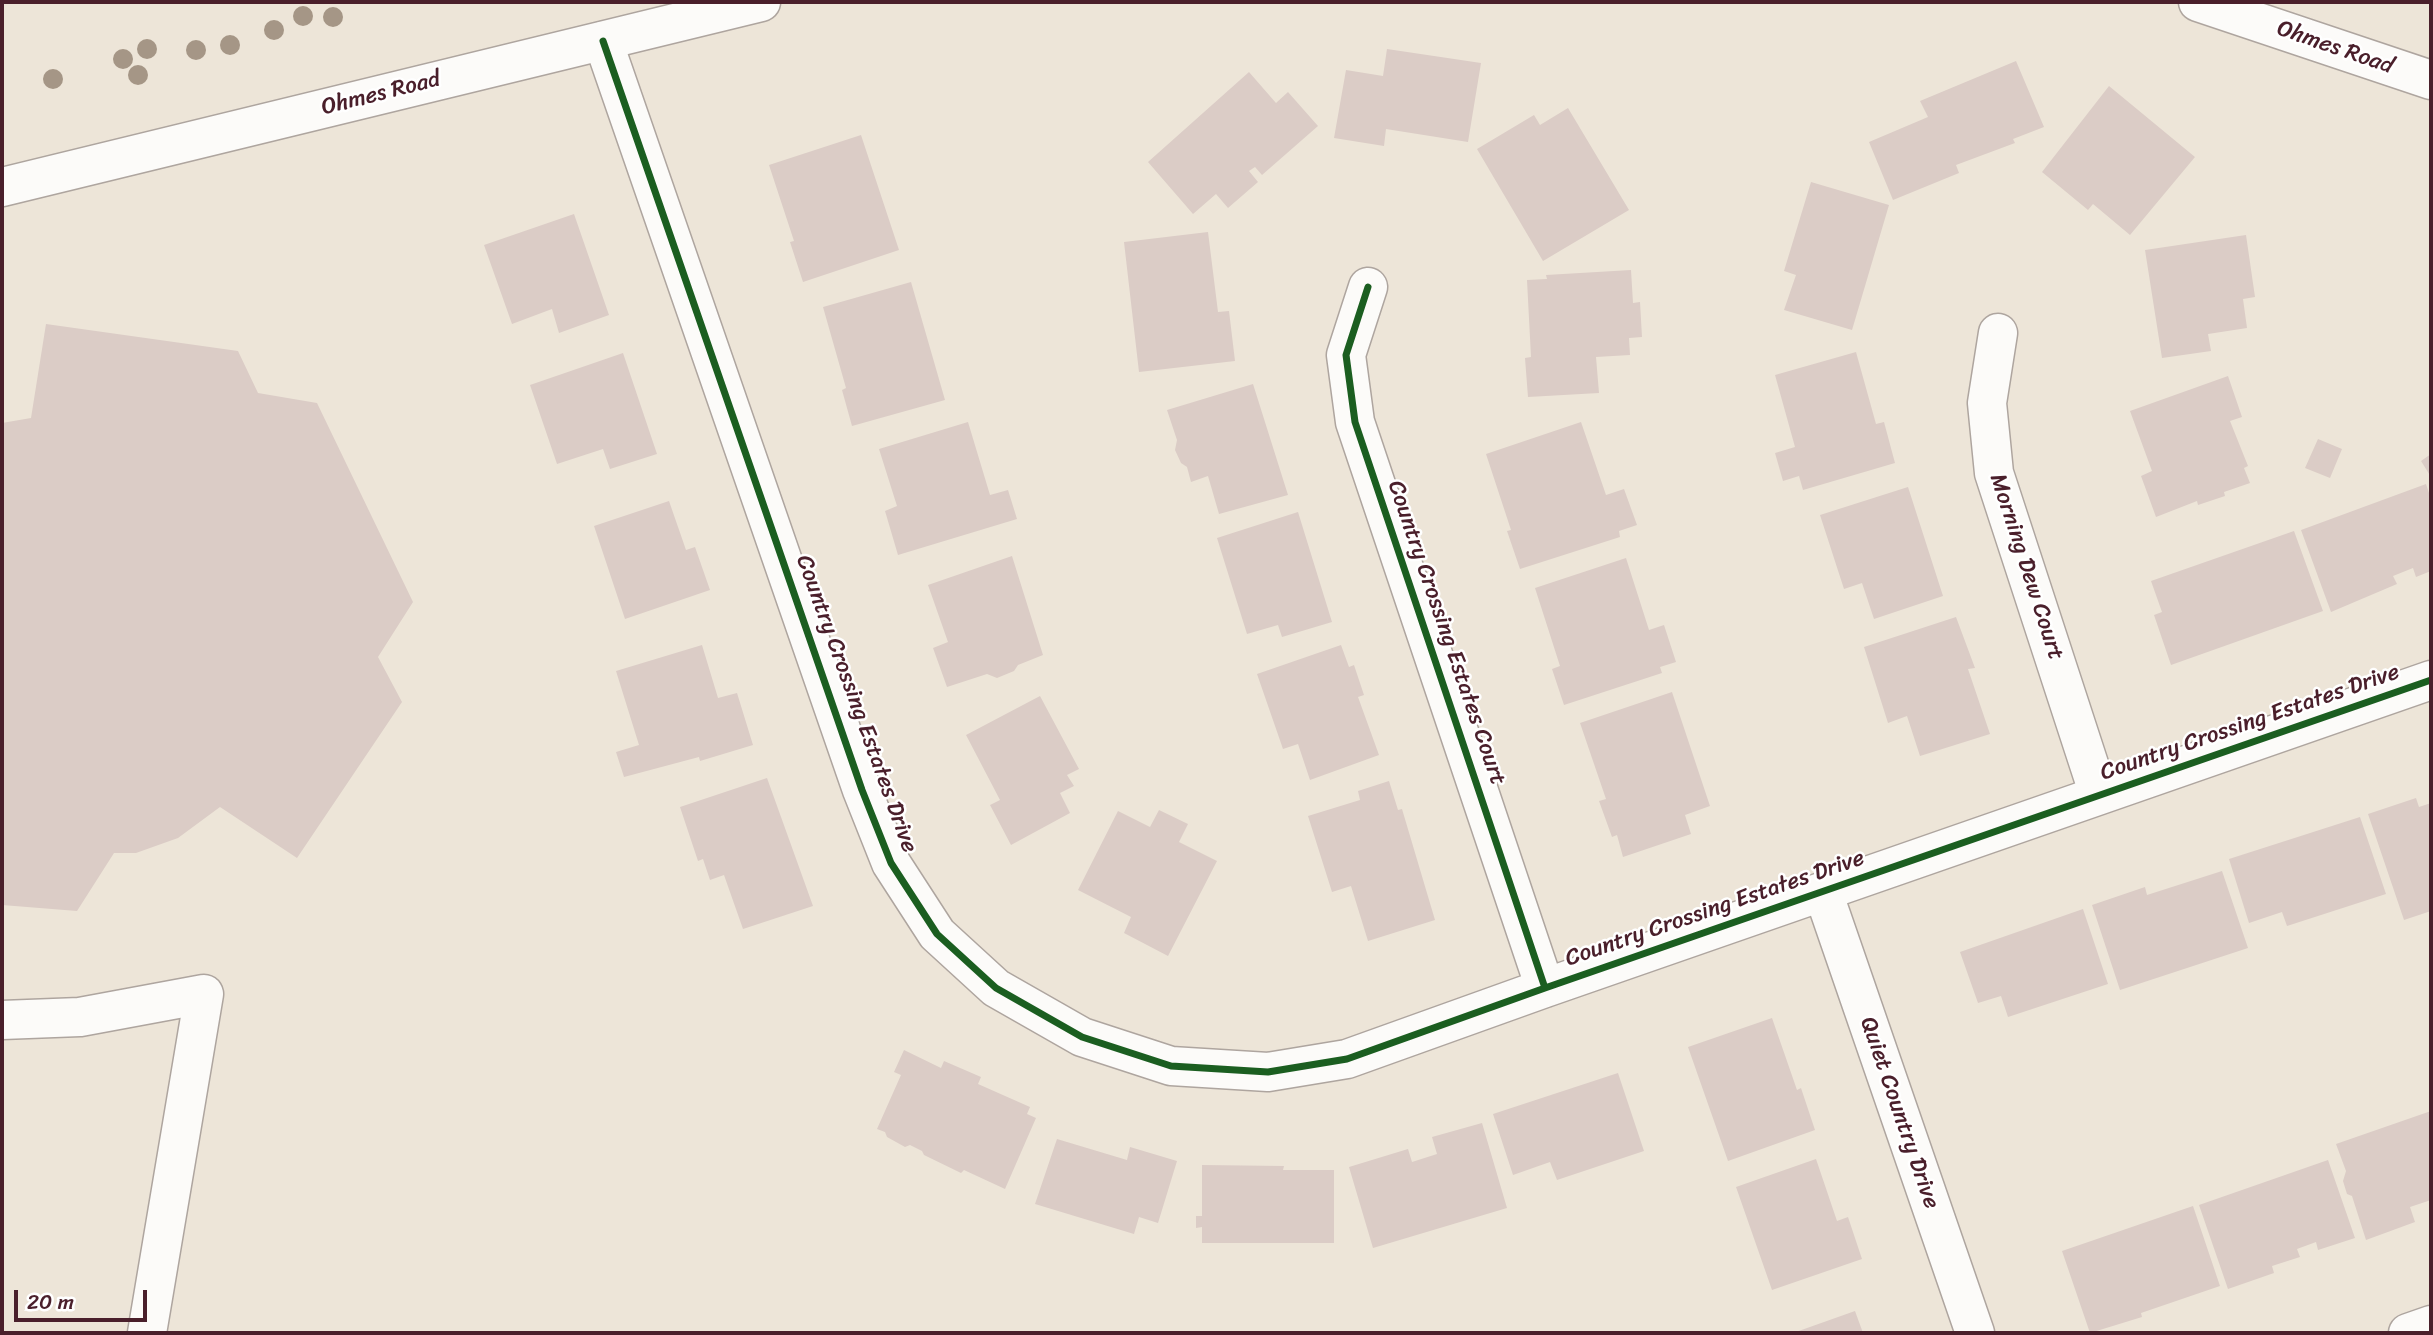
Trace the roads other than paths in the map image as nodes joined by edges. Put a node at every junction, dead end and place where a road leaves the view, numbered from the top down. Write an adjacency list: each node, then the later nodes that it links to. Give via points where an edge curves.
1 (761, 2): 3 (street, Ohmes Road)
2 (2198, 2): 4 (street, Ohmes Road)
3 (603, 41): 5 (street, Ohmes Road); 11 (street, Country Crossing Estates Drive, via 862,790 891,863 937,934 996,989 1082,1037 1171,1066 1268,1072 1347,1059)
4 (2431, 80)
5 (2, 187)
6 (1368, 287): 11 (street, Country Crossing Estates Court, via 1346,355 1355,422)
7 (1998, 333): 9 (street, Morning Dew Court, via 1987,403 1994,473)
8 (2431, 680): 9 (street, Country Crossing Estates Drive)
9 (2099, 795): 10 (street, Country Crossing Estates Drive)
10 (1823, 892): 11 (street, Country Crossing Estates Drive); 15 (street, Quiet Country Drive)
11 (1545, 988)
12 (2, 1020): 14 (street, via 79,1017 204,994)
13 (2431, 1325): 16 (street)
14 (147, 1333)
15 (1975, 1333)
16 (2408, 1333)

